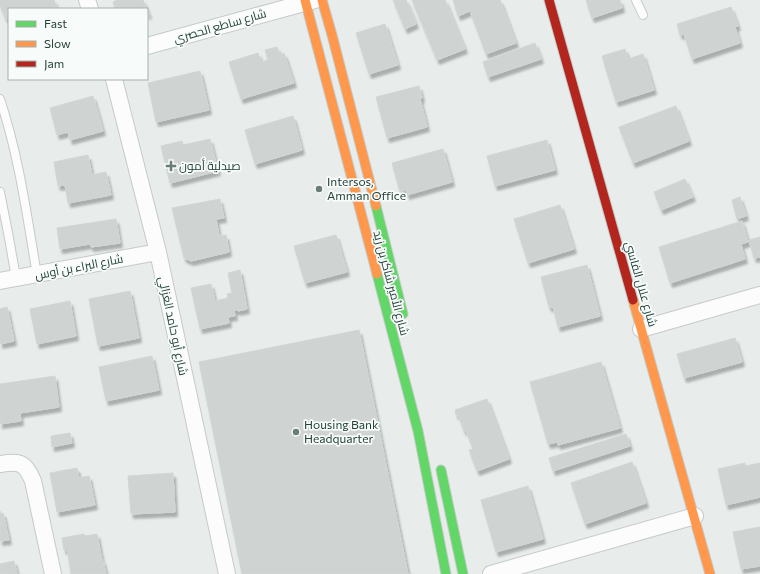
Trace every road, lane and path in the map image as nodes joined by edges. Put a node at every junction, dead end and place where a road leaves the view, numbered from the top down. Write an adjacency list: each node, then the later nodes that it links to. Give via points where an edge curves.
1 (322, 0): 15 (main road, شارع الأمير شاكر بن زيد)
2 (549, 0): 16 (main road, شارع علال الفاسي)
3 (636, 0): 5 (lane)
4 (308, 1): 6 (street, شارع ساطع الحصري); 22 (main road, شارع الأمير شاكر بن زيد, via 418,431)
5 (643, 15)
6 (148, 46)
7 (114, 80): 10 (street, شارع أبو حامد الغزالي)
8 (0, 99): 11 (lane, via 8,124)
9 (0, 192): 12 (lane)
10 (158, 252): 11 (street, شارع البراء بن أوس); 21 (street, شارع أبو حامد الغزالي)
11 (38, 275): 12 (street, شارع البراء بن أوس)
12 (16, 278): 13 (street, شارع البراء بن أوس)
13 (0, 281)
14 (760, 295): 16 (street)
15 (404, 319)
16 (641, 329): 19 (main road, شارع علال الفاسي)
17 (0, 464): 20 (street, via 15,462 26,467 30,473)
18 (440, 465): 23 (main road)
19 (695, 516): 24 (street); 25 (main road, شارع علال الفاسي)
20 (52, 574)
21 (227, 574)
22 (446, 574)
23 (463, 574)
24 (491, 574)
25 (710, 574)

